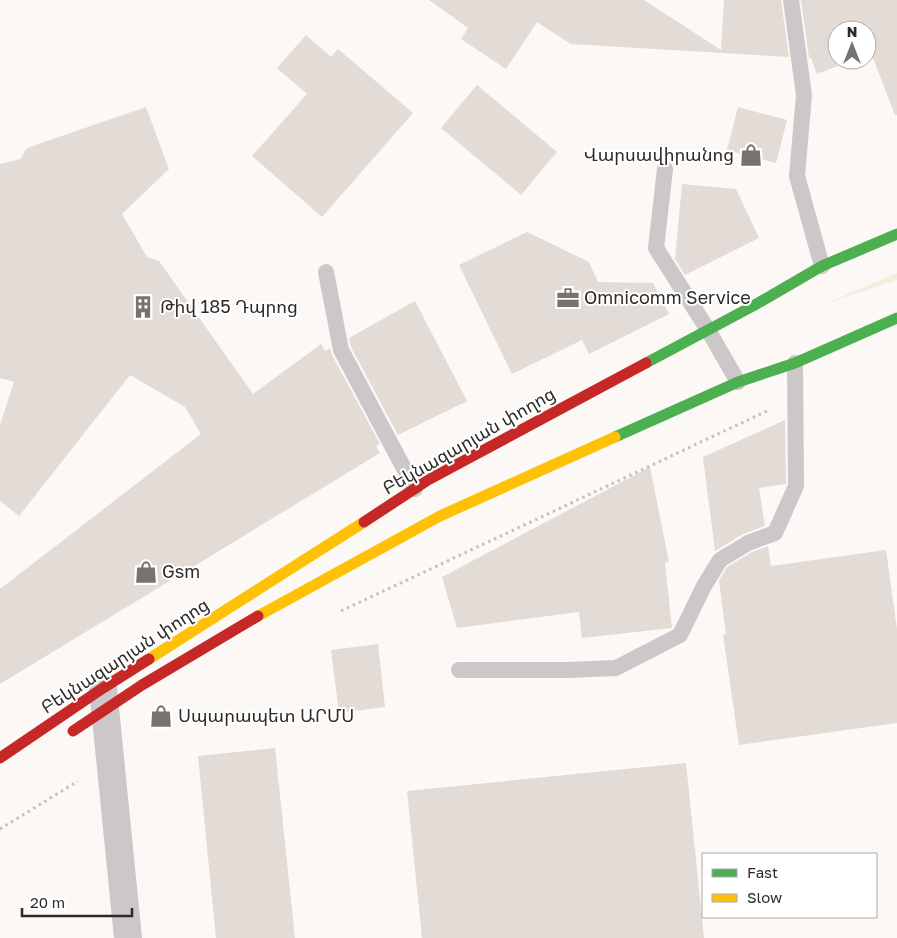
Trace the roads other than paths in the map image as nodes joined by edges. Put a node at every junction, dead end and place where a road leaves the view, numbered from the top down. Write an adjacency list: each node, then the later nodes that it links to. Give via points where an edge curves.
1 (791, 0): 4 (lane, via 804,95 796,176)
2 (665, 169): 7 (lane, via 656,248)
3 (897, 234): 4 (street, Բեկնազարյան փողոց)
4 (822, 266): 7 (street, Բեկնազարյան փողոց)
5 (326, 272): 10 (lane, via 341,350)
6 (897, 318): 8 (street, Բեկնազարյան փողոց)
7 (708, 330): 9 (lane); 10 (street, Բեկնազարյան փողոց)
8 (795, 363): 9 (street, Բեկնազարյան փողոց); 11 (lane, via 796,486 775,533 748,543 720,560 680,634 616,668)
9 (738, 382): 12 (street, Բեկնազարյան փողոց, via 440,516 258,616 142,685)
10 (415, 489): 12 (street, Բեկնազարյան փողոց, via 254,593)
11 (459, 670)
12 (105, 699): 13 (street, Բեկնազարյան փողոց); 14 (street, Բեկնազարյան փողոց); 15 (street)
13 (65, 736)
14 (0, 758)
15 (128, 938)

